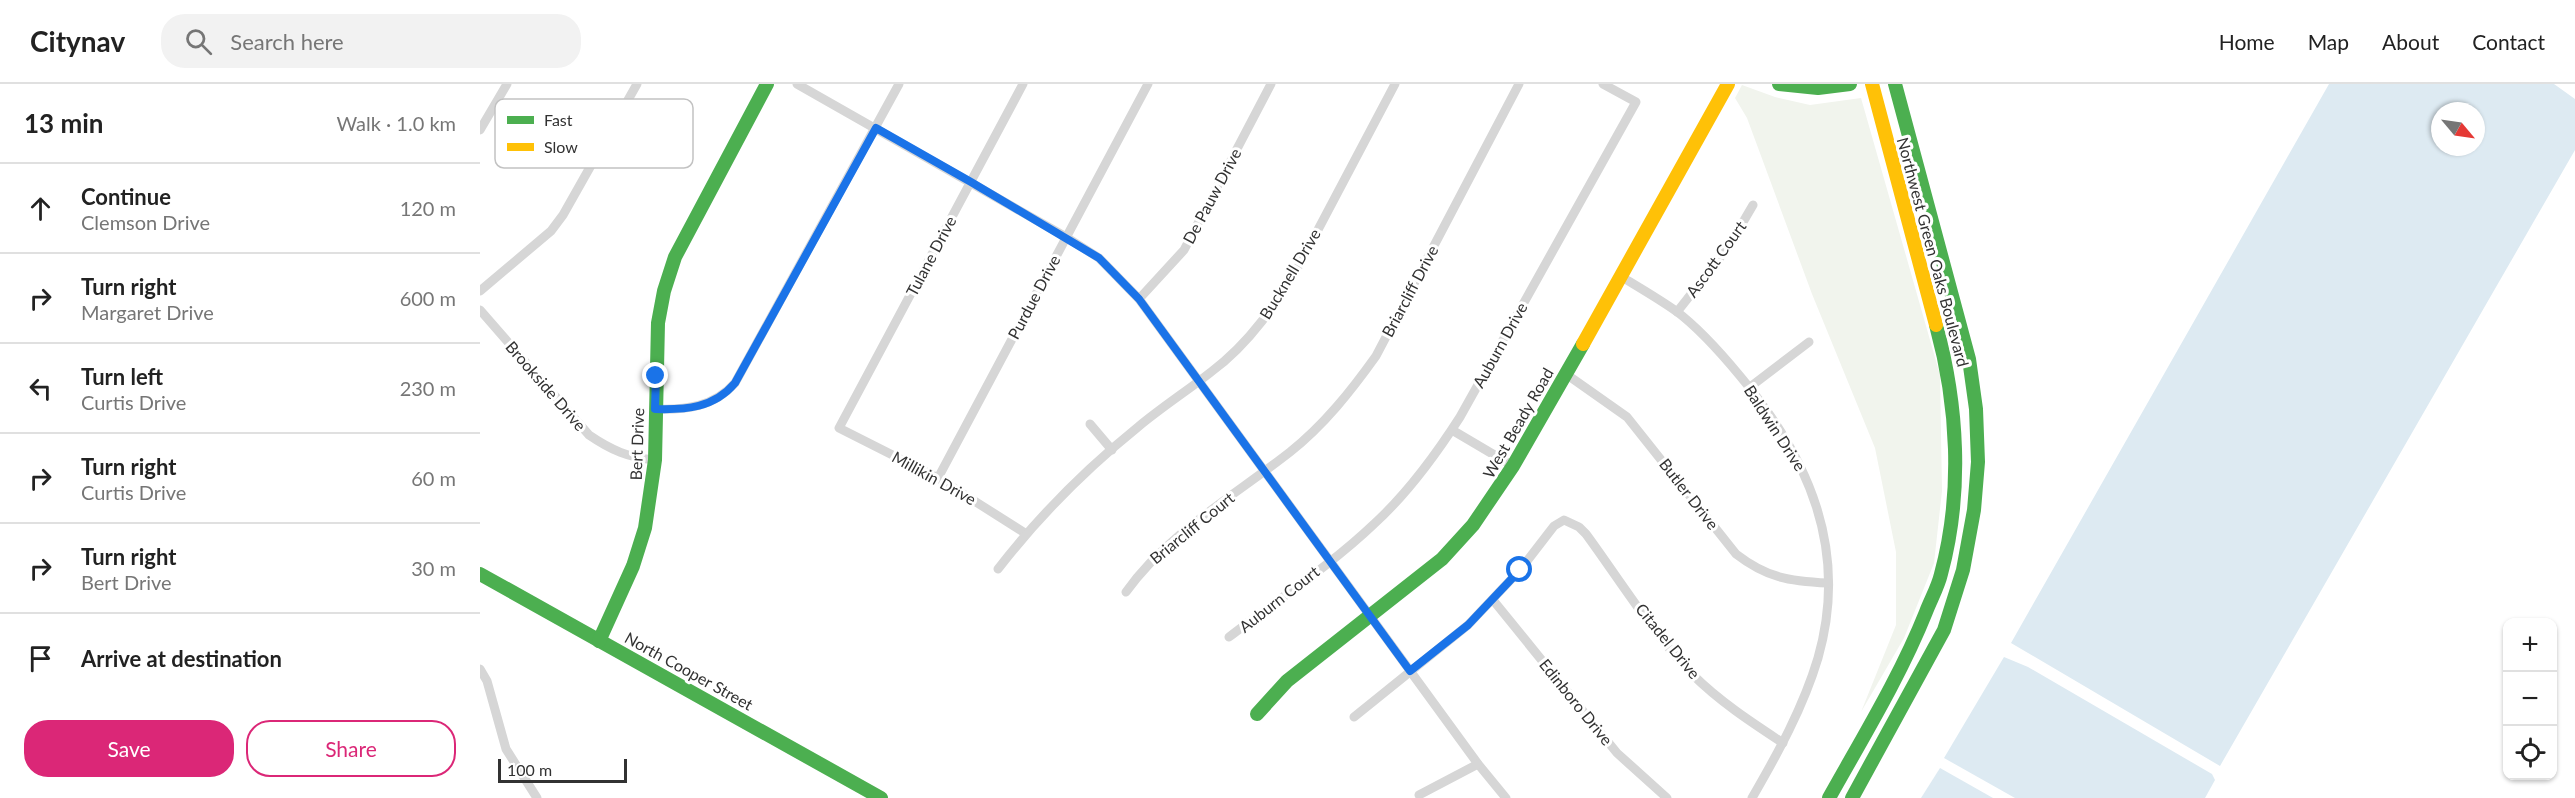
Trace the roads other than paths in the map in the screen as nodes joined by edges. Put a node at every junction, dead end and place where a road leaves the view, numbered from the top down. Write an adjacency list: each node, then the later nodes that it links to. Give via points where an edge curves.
1 (507, 84): 17 (street)
2 (637, 84): 18 (street)
3 (767, 84): 35 (main road, Bert Drive, via 675,257 658,323)
4 (797, 84): 20 (street)
5 (899, 84): 20 (street)
6 (1023, 84): 23 (street, Tulane Drive)
7 (1148, 84): 25 (street, Purdue Drive)
8 (1271, 84): 28 (street, De Pauw Drive, via 1184,250)
9 (1395, 84): 33 (street, Bucknell Drive, via 1285,289 1253,333)
10 (1519, 84): 42 (street, Briarcliff Drive, via 1376,356 1321,424)
11 (1603, 84): 38 (street, Auburn Drive, via 1636,102)
12 (1728, 84): 26 (main road, West Beady Road)
13 (1779, 84): 14 (main road, via 1818,88)
14 (1850, 84)
15 (1872, 84): 66 (main road, Northwest Green Oaks Boulevard, via 1948,369 1955,439 1953,504 1941,574 1911,650)
16 (1895, 84): 67 (main road, Northwest Green Oaks Boulevard, via 1969,359 1978,462 1963,570 1944,630)
17 (498, 99)
18 (629, 99)
19 (495, 104): 21 (street)
20 (876, 128): 23 (street); 35 (street, via 728,392 702,406)
21 (480, 130)
22 (590, 168): 27 (street, via 551,231)
23 (971, 182): 25 (street); 37 (street, Tulane Drive)
24 (1754, 205): 30 (street, Ascott Court, via 1729,246)
25 (1066, 237): 28 (street, via 1099,258); 43 (street, Purdue Drive)
26 (1622, 277): 30 (street, Baldwin Drive); 32 (main road, West Beady Road)
27 (480, 291)
28 (1139, 299): 33 (street)
29 (480, 310): 40 (street, Brookside Drive, via 589,435 609,449 633,458)
30 (1677, 312): 34 (street, Baldwin Drive, via 1726,358)
31 (1809, 342): 34 (street)
32 (1566, 374): 41 (main road, West Beady Road); 48 (street, Butler Drive, via 1627,417 1736,554 1781,579)
33 (1198, 381): 39 (street, Bucknell Drive); 42 (street)
34 (1750, 387): 48 (street, Baldwin Drive, via 1803,467 1823,530)
35 (655, 409): 40 (main road, Bert Drive)
36 (1090, 424): 39 (street)
37 (839, 428): 43 (street, Millikin Drive)
38 (1452, 430): 41 (street); 45 (street, Auburn Drive, via 1410,487 1373,525)
39 (1112, 450): 44 (street, Bucknell Drive)
40 (655, 460): 53 (main road, Bert Drive, via 645,528 633,566)
41 (1513, 466): 51 (main road, West Beady Road, via 1473,525 1442,559)
42 (1264, 471): 45 (street); 49 (street, Briarcliff Court, via 1157,555)
43 (938, 478): 44 (street, Millikin Drive)
44 (1025, 533): 46 (street, Bucknell Drive)
45 (1329, 560): 51 (street); 52 (street, Auburn Court)
46 (998, 569)
47 (480, 574): 53 (main road, North Cooper Street)
48 (1828, 583): 58 (street, Baldwin Drive, via 1818,657)
49 (1126, 592)
50 (1493, 600): 55 (street); 58 (street, Citadel Drive, via 1554,526 1564,520 1569,522 1586,534 1692,674 1745,718); 64 (street, Edinboro Drive, via 1617,753)
51 (1370, 616): 55 (street); 56 (main road, West Beady Road, via 1287,681)
52 (1229, 637)
53 (599, 641): 62 (main road, North Cooper Street)
54 (480, 669): 61 (street, via 507,749)
55 (1410, 671): 57 (street); 59 (street)
56 (1257, 714)
57 (1354, 717)
58 (1783, 743): 65 (street, Baldwin Drive)
59 (1478, 764): 60 (street); 63 (street)
60 (1419, 795)
61 (537, 798)
62 (882, 798)
63 (1506, 798)
64 (1667, 798)
65 (1752, 798)
66 (1829, 798)
67 (1852, 798)

